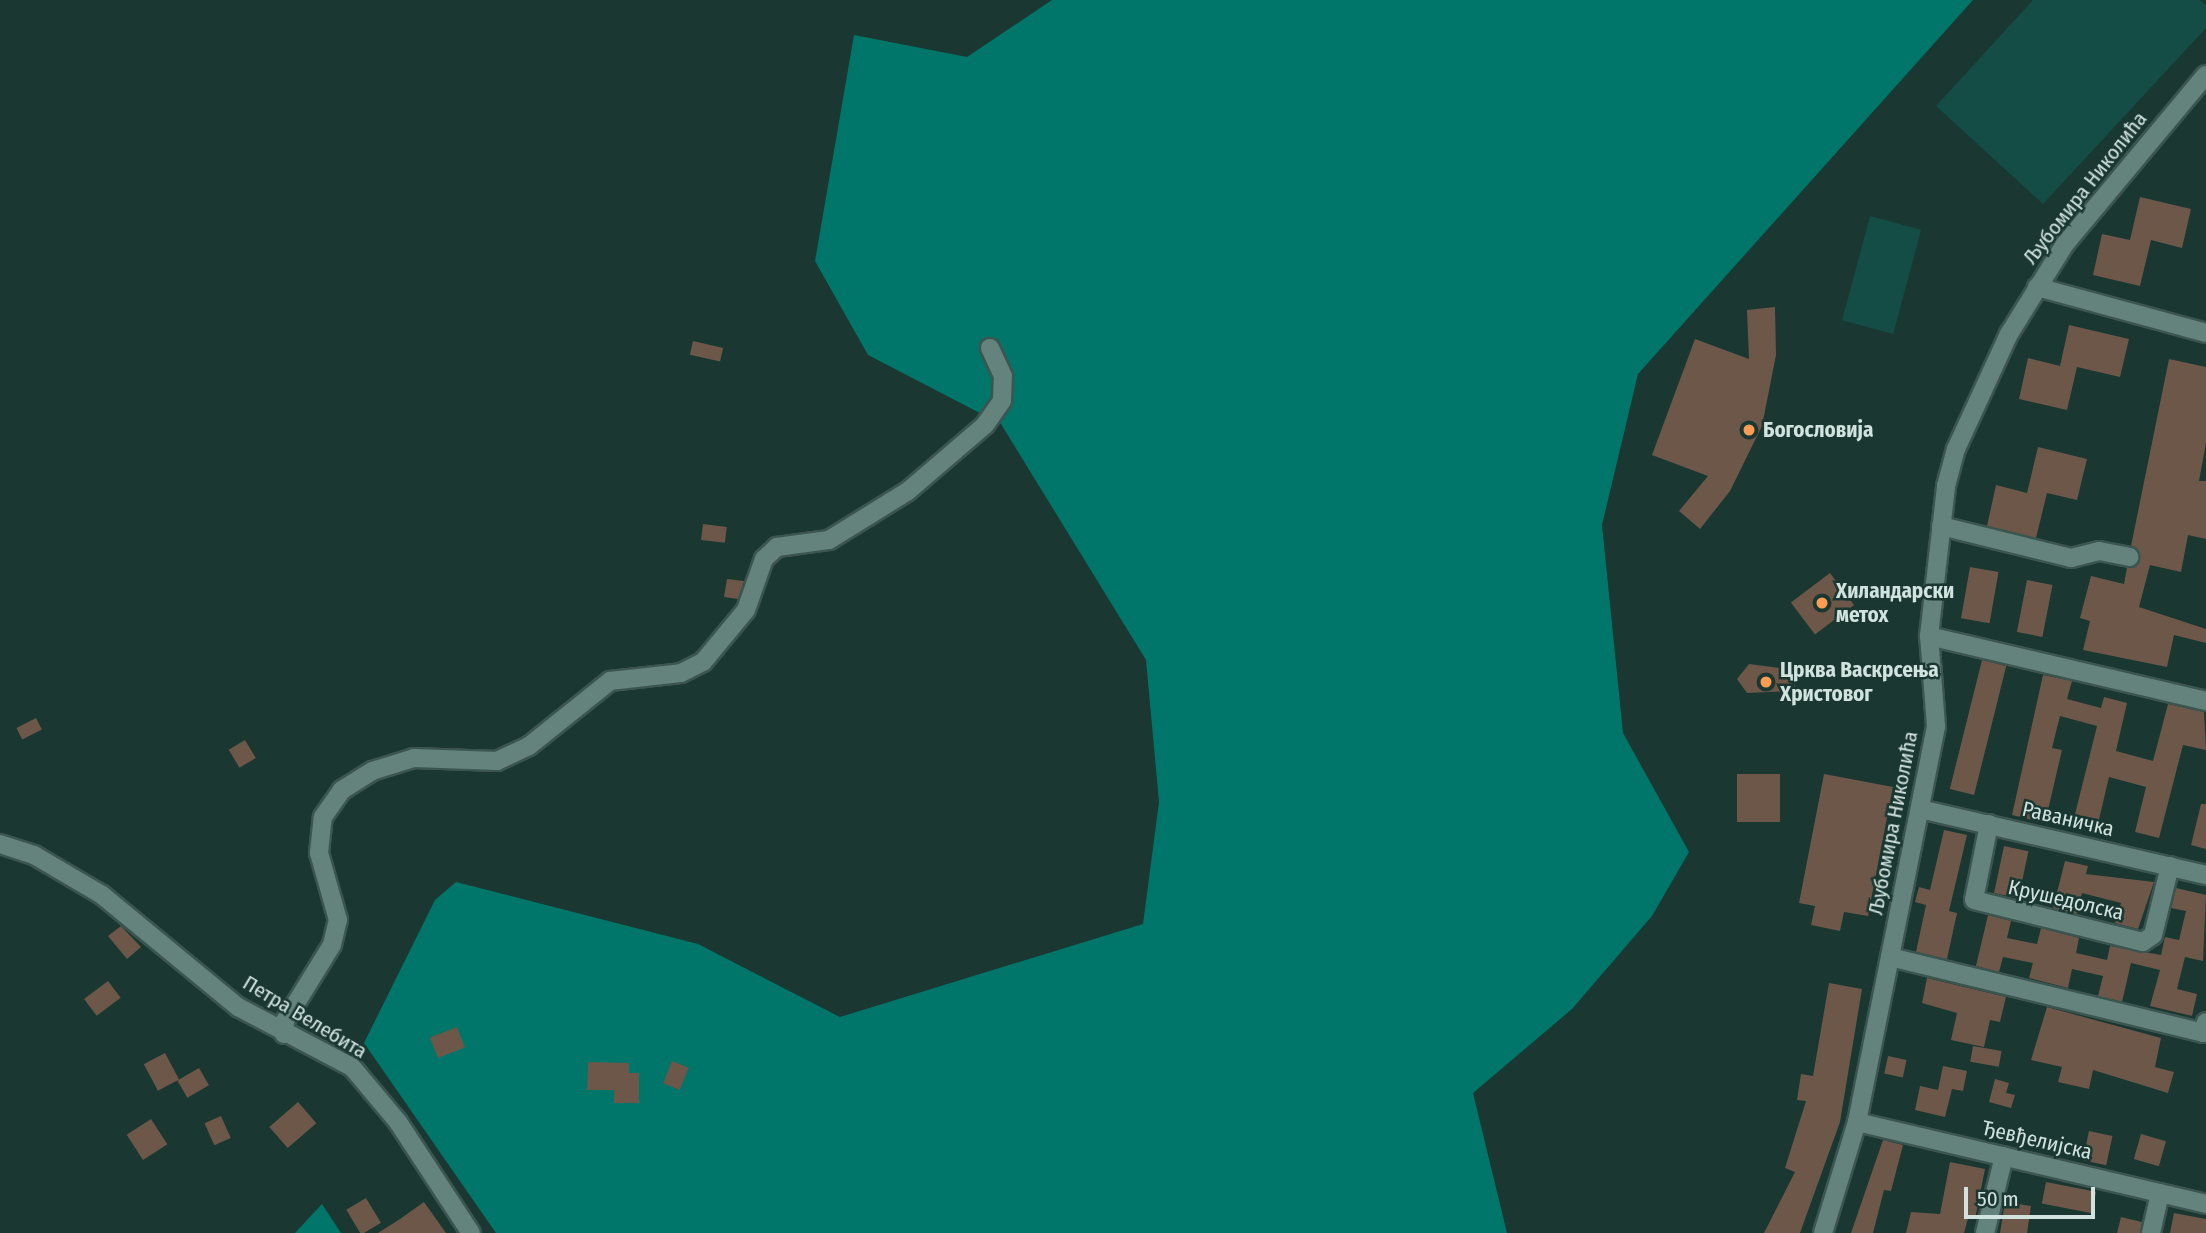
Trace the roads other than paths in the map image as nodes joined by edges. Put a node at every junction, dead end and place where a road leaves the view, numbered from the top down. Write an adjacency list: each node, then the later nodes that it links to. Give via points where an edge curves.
1 (2206, 75): 2 (street, Љубомира Николића, via 2097,202)
2 (2037, 287): 3 (street); 5 (street, Љубомира Николића, via 1966,424)
3 (2206, 333)
4 (989, 348): 16 (street, via 1003,376 1002,401 985,425 908,491 829,540 778,547 764,559 746,610 703,662 681,673 610,681 529,746 497,761 414,758 372,771 342,790 323,817 319,853 335,899 335,933 285,1021)
5 (1941, 526): 6 (street, via 2071,558 2099,551); 7 (street, Љубомира Николића)
6 (2129, 557)
7 (1929, 636): 8 (street); 9 (street, Љубомира Николића, via 1936,726)
8 (2206, 701)
9 (1920, 808): 10 (street, Раваничка); 14 (street, Љубомира Николића)
10 (1989, 824): 12 (street, Раваничка); 12 (street, Крушедолска, via 1974,900 2143,942 2153,935)
11 (0, 845): 16 (street, Петра Велебита, via 34,855 102,895 237,1007)
12 (2170, 866): 13 (street, Раваничка)
13 (2206, 875)
14 (1890, 957): 15 (street); 17 (street, Љубомира Николића)
15 (2205, 1028)
16 (284, 1034): 21 (street, Петра Велебита, via 359,1074)
17 (1857, 1122): 18 (street, Ђевђелијска); 22 (street, Љубомира Николића)
18 (2004, 1156): 19 (street, Ђевђелијска); 23 (street)
19 (2160, 1193): 20 (street, Ђевђелијска); 24 (street)
20 (2206, 1203)
21 (471, 1233)
22 (1823, 1233)
23 (1986, 1233)
24 (2151, 1233)

